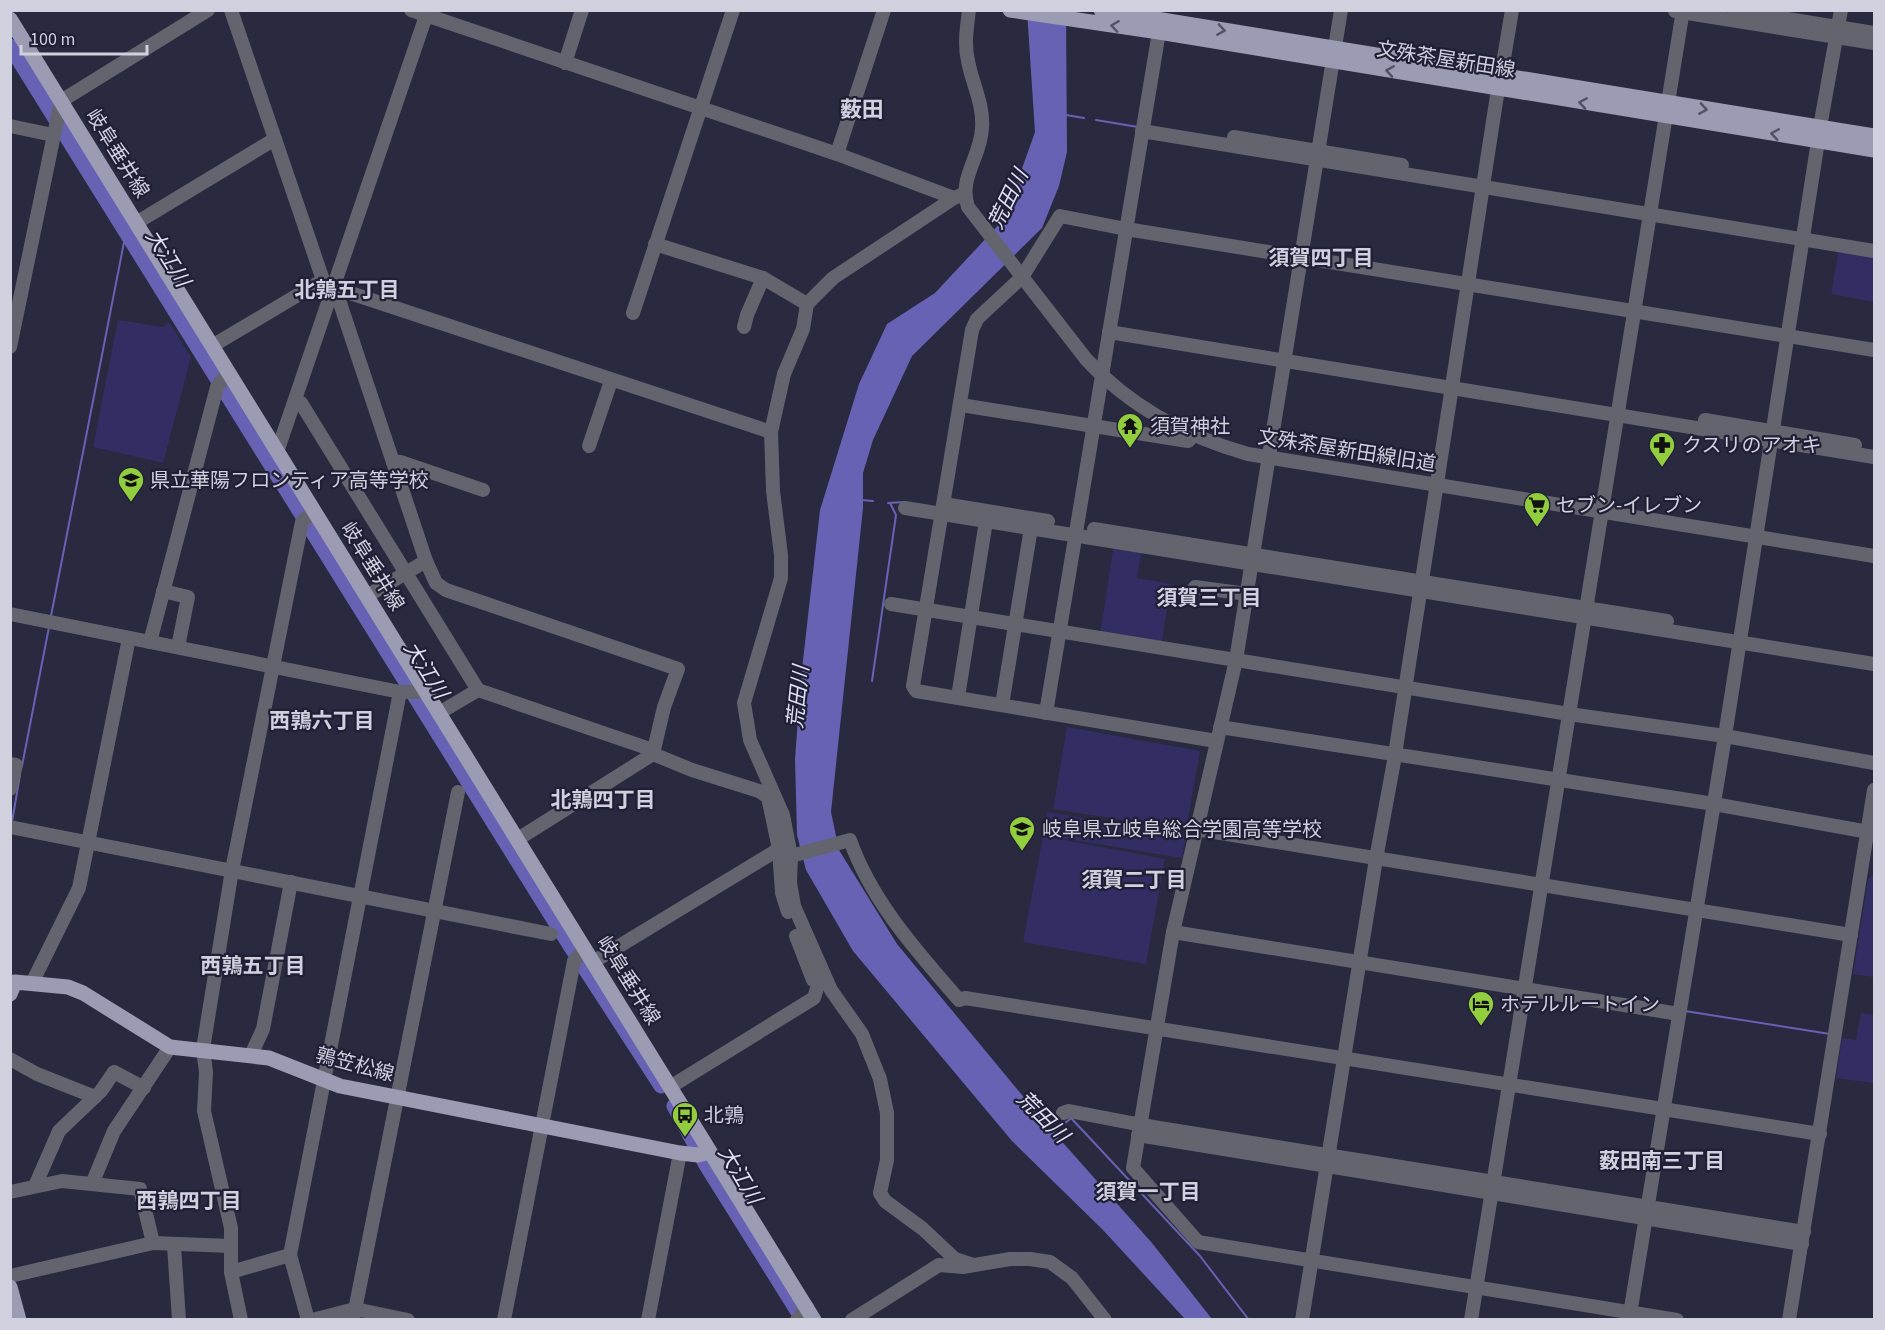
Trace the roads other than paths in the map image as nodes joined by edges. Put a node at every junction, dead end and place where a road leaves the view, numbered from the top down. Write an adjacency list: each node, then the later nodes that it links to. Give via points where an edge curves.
1 (208, 10): 24 (street)
2 (231, 10): 32 (street)
3 (411, 10): 14 (street)
4 (582, 10): 22 (street)
5 (733, 10): 25 (street)
6 (884, 10): 34 (street)
7 (969, 10): 37 (street, via 967,60 982,127 980,146)
8 (1341, 10): 21 (street)
9 (1512, 10): 23 (street)
10 (1734, 10): 18 (street)
11 (1841, 10): 18 (street)
12 (1016, 11): 15 (main road, 文殊茶屋新田線)
13 (1680, 11): 18 (street); 26 (street)
14 (427, 13): 22 (street); 50 (street)
15 (1097, 16): 17 (main road, 文殊茶屋新田線)
16 (10, 19): 24 (main road, 岐阜垂井線)
17 (1161, 21): 21 (main road, 文殊茶屋新田線); 28 (street)
18 (1837, 32): 19 (street); 20 (street); 30 (street)
19 (1875, 33)
20 (1875, 44)
21 (1334, 55): 23 (main road, 文殊茶屋新田線); 35 (street)
22 (565, 63): 25 (street)
23 (1500, 83): 26 (main road, 文殊茶屋新田線); 36 (street)
24 (60, 106): 29 (street); 39 (main road, 岐阜垂井線)
25 (701, 108): 34 (street); 43 (street)
26 (1666, 109): 30 (main road, 文殊茶屋新田線); 38 (street)
27 (10, 126): 29 (street)
28 (1143, 127): 35 (street); 40 (street)
29 (54, 130): 58 (street)
30 (1819, 134): 31 (main road, 文殊茶屋新田線); 33 (main road, 文殊茶屋新田線); 41 (street)
31 (1875, 136)
32 (275, 139): 39 (street); 48 (street)
33 (1875, 150)
34 (837, 154): 37 (street)
35 (1317, 156): 36 (street); 45 (street)
36 (1484, 183): 38 (street); 49 (street)
37 (959, 196): 46 (street, 文殊茶屋新田線旧道); 51 (street, via 832,278)
38 (1650, 209): 41 (street); 52 (street)
39 (136, 223): 57 (main road, 岐阜垂井線)
40 (1126, 229): 45 (street); 46 (street, via 1060,216); 55 (street)
41 (1804, 235): 42 (street); 44 (street); 56 (street)
42 (1875, 242)
43 (656, 244): 47 (street); 53 (street)
44 (1875, 251)
45 (1301, 257): 49 (street); 60 (street)
46 (1020, 274): 61 (street, 文殊茶屋新田線旧道); 66 (street, via 977,319)
47 (763, 278): 51 (street); 54 (street)
48 (323, 280): 50 (street, via 327,290); 57 (street)
49 (1468, 285): 52 (street); 64 (street)
50 (334, 291): 63 (street); 65 (street); 77 (street)
51 (807, 304): 69 (street, via 803,329 784,374)
52 (1634, 311): 56 (street); 67 (street)
53 (633, 314)
54 (744, 327)
55 (1110, 328): 60 (street); 61 (street)
56 (1788, 336): 59 (street); 71 (street)
57 (212, 346): 62 (main road, 岐阜垂井線)
58 (10, 347)
59 (1875, 350)
60 (1285, 357): 64 (street); 75 (street)
61 (1102, 376): 68 (street); 70 (street, 文殊茶屋新田線旧道, via 1134,402)
62 (224, 377): 74 (main road, 岐阜垂井線); 94 (street)
63 (611, 381): 69 (street); 72 (street)
64 (1453, 384): 67 (street); 78 (street)
65 (296, 400): 74 (street); 91 (street)
66 (961, 405): 68 (street); 81 (street)
67 (1618, 411): 71 (street); 82 (street)
68 (1094, 428): 70 (street, via 1188,441); 86 (street)
69 (771, 432): 134 (street, via 780,578 744,703 750,740)
70 (1194, 435): 75 (street, 文殊茶屋新田線旧道, via 1219,446)
71 (1772, 436): 73 (street); 76 (street); 87 (street)
72 (589, 446)
73 (1875, 448)
74 (277, 452): 83 (main road, 岐阜垂井線)
75 (1269, 457): 78 (street, 文殊茶屋新田線旧道); 89 (street)
76 (1875, 457)
77 (393, 462): 79 (street); 90 (street)
78 (1436, 484): 82 (street, 文殊茶屋新田線旧道); 92 (street)
79 (483, 490)
80 (905, 508): 81 (street)
81 (943, 509): 84 (street); 86 (street); 98 (street)
82 (1602, 513): 87 (street, 文殊茶屋新田線旧道); 99 (street)
83 (308, 516): 96 (main road, 岐阜垂井線); 111 (street)
84 (986, 521): 85 (street); 101 (street)
85 (1031, 528): 86 (street); 102 (street)
86 (1076, 531): 89 (street); 103 (street)
87 (1756, 537): 88 (street, 文殊茶屋新田線旧道); 104 (street)
88 (1875, 556)
89 (1253, 559): 92 (street); 95 (street)
90 (426, 561): 91 (street); 122 (street, via 436,583 446,590 678,669)
91 (407, 572): 96 (street); 113 (street)
92 (1421, 586): 99 (street); 112 (street)
93 (1195, 587): 95 (street)
94 (164, 591): 106 (street); 107 (street, via 188,597)
95 (1247, 594): 109 (street)
96 (367, 596): 114 (main road, 岐阜垂井線)
97 (891, 604): 98 (street)
98 (925, 610): 101 (street); 115 (street, via 913,686 916,691)
99 (1586, 613): 104 (street); 119 (street)
100 (10, 614): 105 (street)
101 (971, 617): 102 (street); 115 (street)
102 (1014, 624): 103 (street); 116 (street)
103 (1060, 631): 109 (street); 118 (street)
104 (1739, 637): 108 (street); 110 (street); 121 (street)
105 (129, 638): 106 (street); 137 (street)
106 (150, 642): 107 (street)
107 (178, 647): 111 (street)
108 (1875, 655)
109 (1236, 660): 112 (street); 120 (street)
110 (1875, 664)
111 (273, 666): 114 (street); 142 (street)
112 (1404, 687): 119 (street); 123 (street)
113 (478, 690): 117 (street); 122 (street)
114 (413, 692): 117 (main road, 岐阜垂井線); 145 (street)
115 (958, 697): 116 (street)
116 (1002, 705): 118 (street)
117 (439, 713): 136 (main road, 岐阜垂井線)
118 (1046, 713): 120 (street)
119 (1569, 714): 121 (street); 126 (street)
120 (1218, 733): 123 (street); 133 (street)
121 (1725, 736): 124 (street); 131 (street)
122 (653, 752): 130 (street, via 692,771); 136 (street)
123 (1394, 758): 126 (street); 140 (street)
124 (1875, 763)
125 (10, 764): 127 (street, via 16,765)
126 (1558, 784): 131 (street); 144 (street)
127 (10, 789)
128 (1875, 790): 135 (street)
129 (458, 792): 147 (street)
130 (768, 797): 134 (street); 138 (street)
131 (1712, 808): 135 (street); 146 (street)
132 (10, 827): 137 (street)
133 (1196, 829): 140 (street); 148 (street)
134 (787, 832): 139 (street)
135 (1870, 834): 141 (street)
136 (518, 838): 152 (main road, 岐阜垂井線)
137 (89, 842): 142 (street); 154 (street, via 75,901)
138 (779, 849): 152 (street); 157 (street, via 782,893)
139 (795, 855): 151 (street, via 790,883); 159 (street, via 850,840 861,869 888,914 959,1000)
140 (1376, 859): 144 (street); 153 (street)
141 (1869, 866): 150 (street)
142 (232, 870): 143 (street); 161 (street)
143 (291, 882): 145 (street); 162 (street, via 263,1029)
144 (1541, 885): 146 (street); 155 (street)
145 (359, 896): 147 (street); 165 (street)
146 (1697, 908): 150 (street); 158 (street)
147 (435, 910): 149 (street); 170 (street)
148 (1174, 927): 153 (street); 159 (street)
149 (551, 934)
150 (1851, 935): 175 (street)
151 (807, 941): 157 (street); 190 (street, via 831,990 862,1034 880,1078 887,1113 887,1160 880,1193 955,1259)
152 (583, 956): 167 (main road, 岐阜垂井線); 173 (street)
153 (1361, 958): 155 (street); 164 (street)
154 (32, 983): 156 (main road, 鶉笠松線); 160 (main road, 鶉笠松線, via 68,987 83,993)
155 (1525, 985): 158 (street); 166 (street)
156 (12, 986)
157 (818, 990): 167 (street, via 814,998)
158 (1680, 1009): 171 (street)
159 (1155, 1029): 164 (street); 174 (street)
160 (171, 1047): 161 (main road, 鶉笠松線); 168 (street)
161 (203, 1049): 162 (main road, 鶉笠松線); 187 (street, via 204,1111 227,1205)
162 (251, 1055): 165 (main road, 鶉笠松線)
163 (10, 1059): 169 (street)
164 (1344, 1060): 166 (street); 178 (street)
165 (323, 1079): 170 (main road, 鶉笠松線); 188 (street)
166 (1509, 1086): 171 (street); 181 (street)
167 (670, 1087): 177 (main road, 岐阜垂井線)
168 (144, 1088): 169 (street, via 114,1072); 179 (street, via 114,1131)
169 (95, 1097): 180 (street, via 59,1131)
170 (398, 1097): 173 (main road, 鶉笠松線); 195 (street)
171 (1664, 1111): 175 (street); 183 (street)
172 (1063, 1113): 174 (street, via 1069,1111)
173 (541, 1125): 176 (main road, 鶉笠松線); 203 (street)
174 (1139, 1130): 178 (street); 189 (street, via 1133,1168 1198,1242)
175 (1820, 1134): 184 (street)
176 (680, 1153): 177 (main road, 鶉笠松線); 204 (street)
177 (704, 1154): 196 (main road, 岐阜垂井線)
178 (1328, 1161): 181 (street); 189 (street)
179 (92, 1184): 180 (street, via 62,1181); 185 (street, via 140,1189)
180 (35, 1186): 182 (street)
181 (1492, 1187): 183 (street); 194 (street)
182 (10, 1192)
183 (1646, 1212): 184 (street); 197 (street)
184 (1803, 1238): 210 (street)
185 (153, 1243): 186 (street); 192 (street)
186 (174, 1246): 187 (street); 199 (street)
187 (231, 1246): 191 (street)
188 (290, 1255): 191 (street); 201 (street)
189 (1311, 1261): 194 (street); 207 (street)
190 (973, 1265): 205 (street, via 935,1266); 206 (street, via 1010,1259 1050,1262 1072,1278)
191 (231, 1272): 200 (street)
192 (10, 1276)
193 (10, 1287): 198 (main road)
194 (1476, 1287): 197 (street); 208 (street)
195 (354, 1315): 201 (street); 202 (street)
196 (804, 1315)
197 (1630, 1316): 209 (street)
198 (19, 1320)
199 (178, 1320)
200 (241, 1320)
201 (310, 1320)
202 (408, 1320)
203 (504, 1320)
204 (648, 1320)
205 (852, 1320)
206 (1105, 1320)
207 (1302, 1320)
208 (1471, 1320)
209 (1677, 1320)
210 (1789, 1320)

